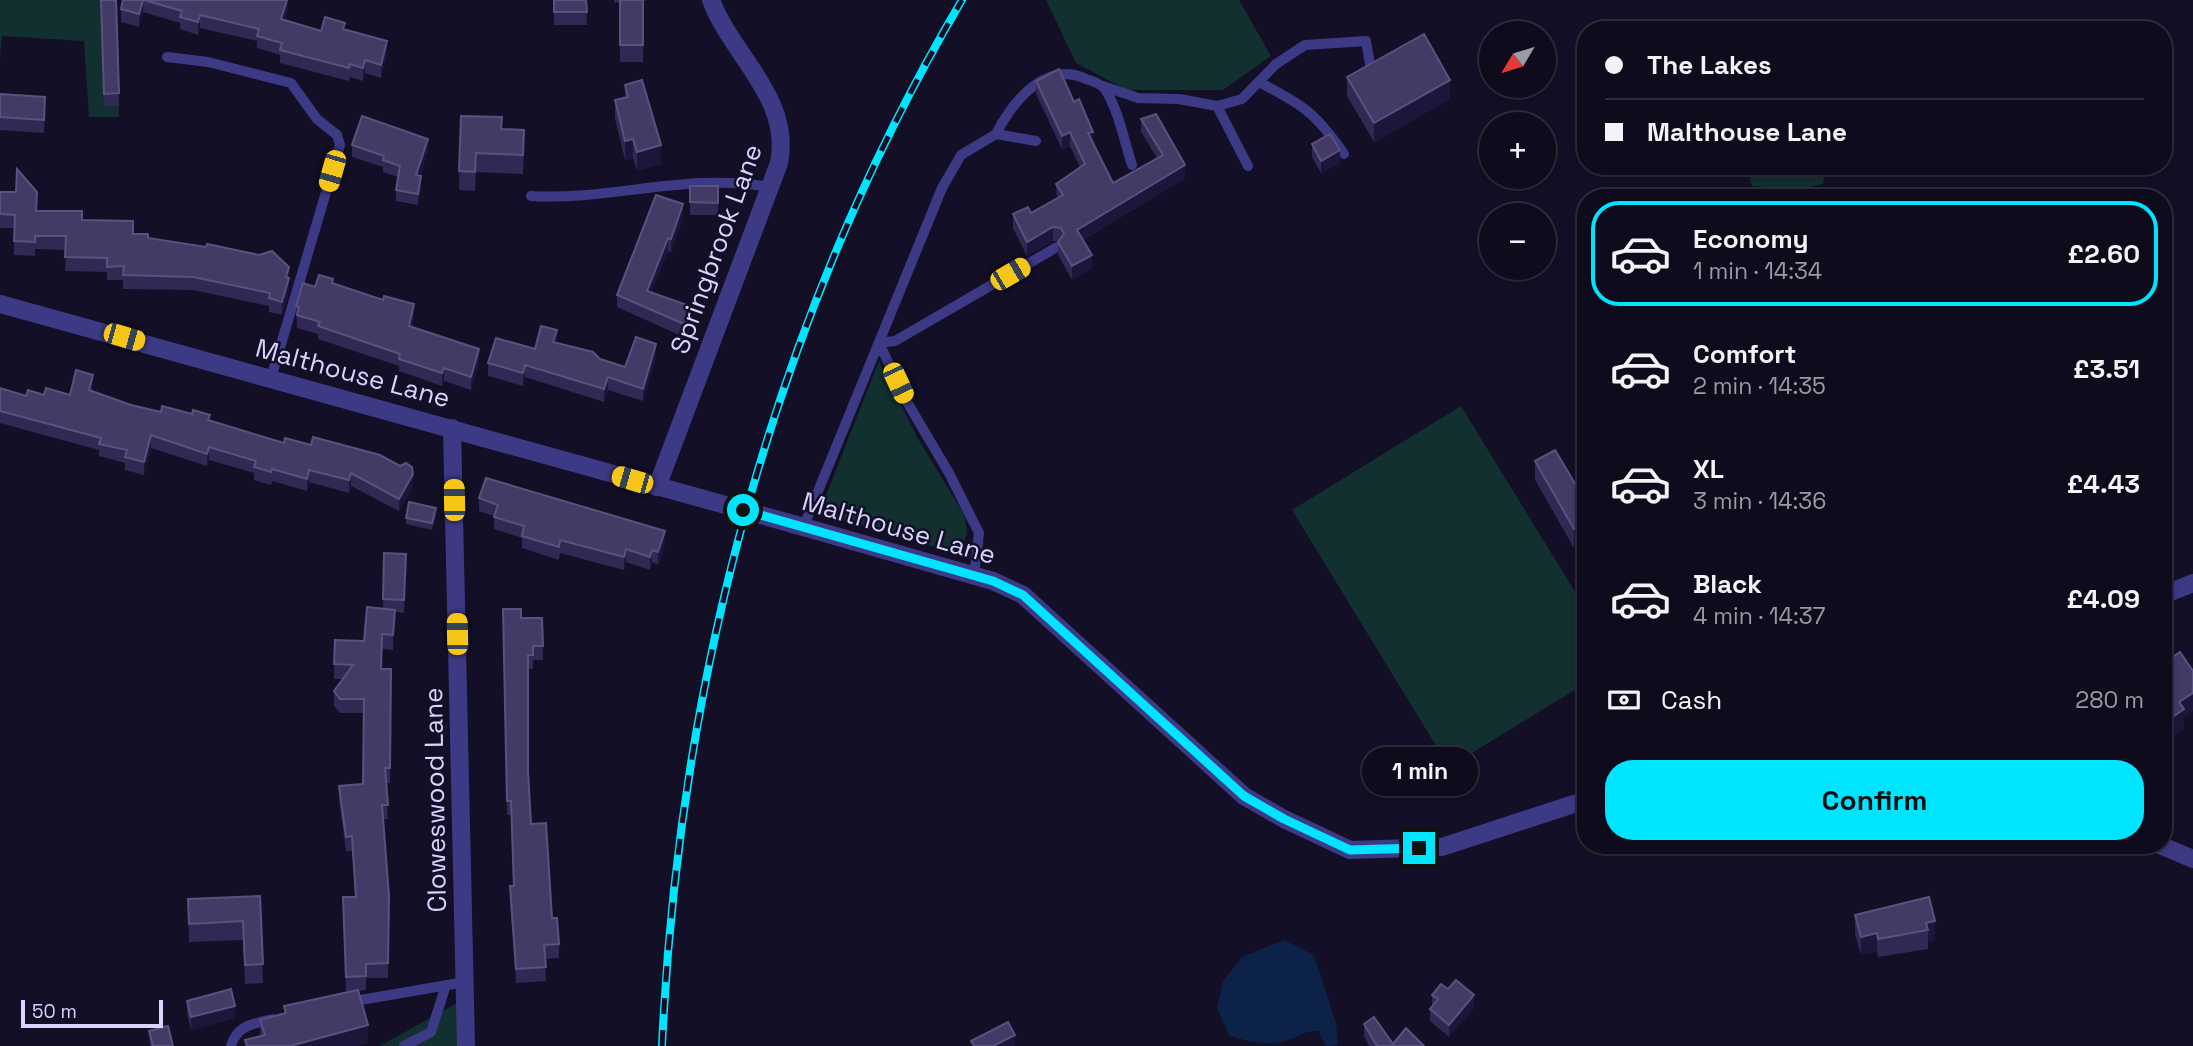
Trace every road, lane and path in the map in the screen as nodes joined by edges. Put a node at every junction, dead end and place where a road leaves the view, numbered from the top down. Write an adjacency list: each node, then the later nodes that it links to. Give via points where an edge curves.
1 (711, 0): 12 (street, Springbrook Lane, via 778,116 783,143)
2 (167, 57): 16 (lane, via 208,62 291,83 317,119 337,135 340,145)
3 (1371, 70): 4 (lane, via 1366,41 1305,46 1276,64)
4 (1259, 82): 6 (lane, via 1242,99); 9 (lane, via 1321,121)
5 (1103, 86): 6 (lane, via 1138,98); 7 (lane, via 1075,73 1054,73 1010,107); 10 (lane)
6 (1217, 106): 11 (lane)
7 (996, 134): 8 (lane); 19 (lane, via 961,155 943,188)
8 (1035, 141)
9 (1344, 154)
10 (1132, 165)
11 (1248, 166)
12 (769, 187): 13 (lane, via 748,183 657,186 614,190 601,196); 18 (street, Springbrook Lane)
13 (531, 196)
14 (1056, 247): 20 (lane, via 895,341 879,343 979,533)
15 (0, 304): 16 (street, Malthouse Lane)
16 (271, 379): 17 (street, Malthouse Lane)
17 (452, 428): 18 (street, Malthouse Lane); 26 (street, Cloweswood Lane)
18 (657, 486): 19 (street, Malthouse Lane, bridge)
19 (798, 526): 20 (street, Malthouse Lane)
20 (974, 576): 23 (street, Malthouse Lane, via 1023,595 1244,796 1350,850 1442,847)
21 (2193, 583): 22 (street)
22 (2172, 591)
23 (1577, 803)
24 (2172, 850): 25 (street)
25 (2193, 859)
26 (466, 982): 27 (lane); 32 (street, Cloweswood Lane)
27 (446, 985): 28 (lane); 31 (lane, via 431,1032)
28 (334, 1006)
29 (280, 1018): 30 (lane, via 242,1028)
30 (231, 1046)
31 (404, 1046)
32 (466, 1046)

